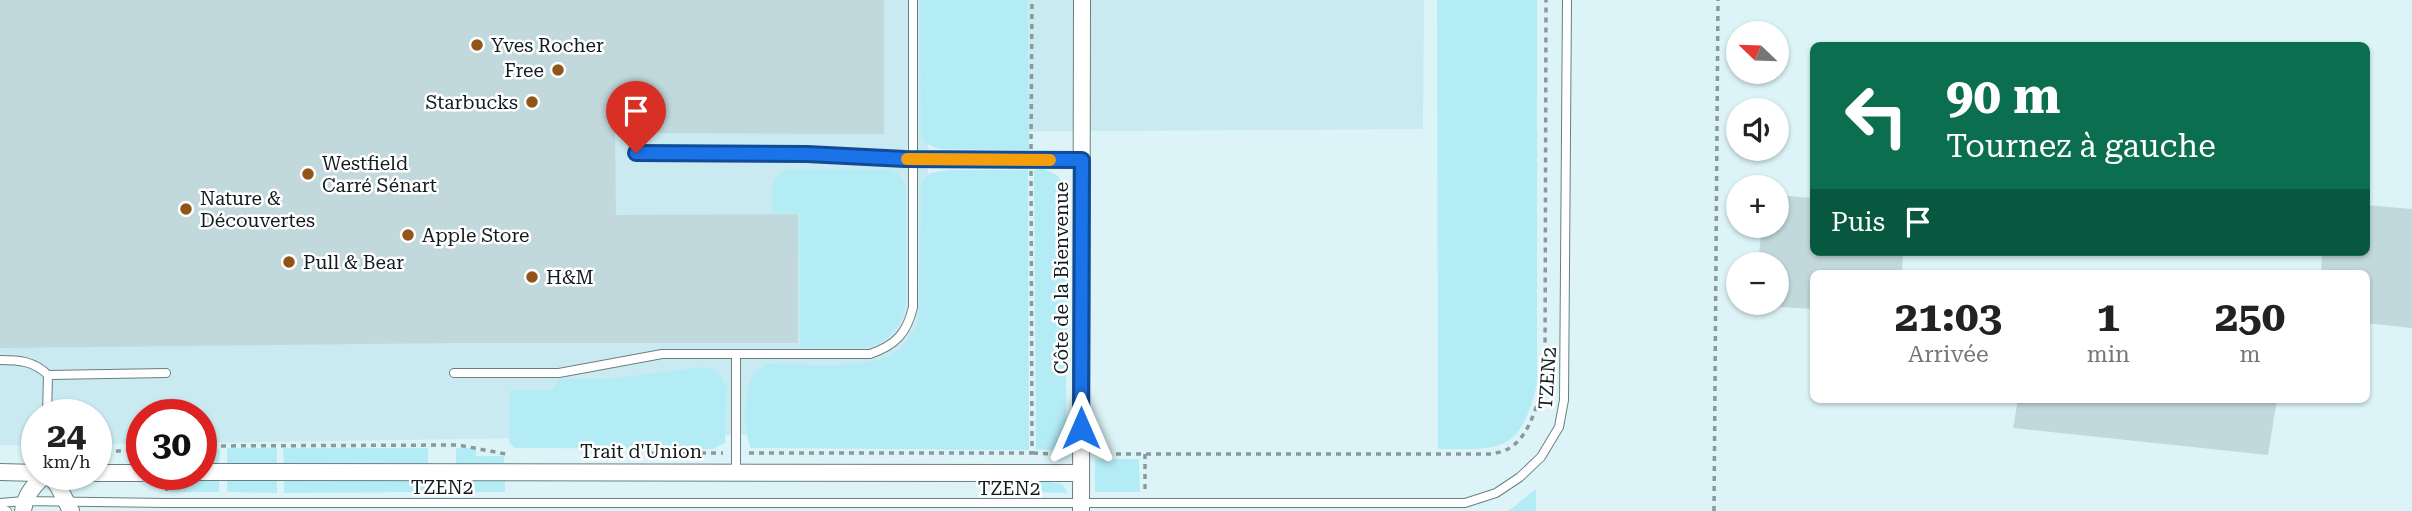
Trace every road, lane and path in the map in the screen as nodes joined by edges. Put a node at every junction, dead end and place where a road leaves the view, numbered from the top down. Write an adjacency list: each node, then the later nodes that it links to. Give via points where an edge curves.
1 (913, 0): 8 (lane)
2 (1032, 0): 9 (path)
3 (1082, 0): 10 (street, Côte de la Bienvenue)
4 (1546, 0): 22 (path, via 1545,369 1535,411 1520,437 1508,449 1491,454)
5 (1567, 0): 30 (lane, TZEN2, via 1564,400 1559,427 1541,457 1496,493 1465,503)
6 (1718, 0): 36 (path)
7 (636, 153): 8 (lane)
8 (913, 159): 9 (lane); 11 (lane, via 913,307 900,336 887,348 870,354)
9 (1031, 160): 10 (lane); 19 (path, via 1032,453)
10 (1082, 160): 27 (street, Côte de la Bienvenue)
11 (736, 355): 14 (lane, via 662,354 559,373); 19 (lane)
12 (0, 360): 15 (lane, via 38,365)
13 (166, 373): 15 (lane)
14 (454, 373)
15 (48, 375): 16 (lane)
16 (47, 399)
17 (217, 446): 20 (path, via 458,445)
18 (642, 453): 19 (path)
19 (737, 453): 25 (lane)
20 (508, 454)
21 (1095, 454): 22 (path)
22 (1145, 454): 30 (path)
23 (0, 472): 26 (street)
24 (217, 472): 25 (street, Trait d'Union)
25 (736, 472): 27 (street, Trait d'Union)
26 (21, 473)
27 (1081, 473): 34 (street, Côte de la Bienvenue)
28 (31, 490): 32 (street)
29 (58, 490): 33 (street)
30 (1145, 503): 34 (lane, TZEN2)
31 (0, 506): 32 (lane, TZEN2); 35 (lane)
32 (23, 506): 33 (lane, TZEN2)
33 (69, 507): 34 (lane, TZEN2)
34 (1081, 508)
35 (7, 511)
36 (1714, 511)

